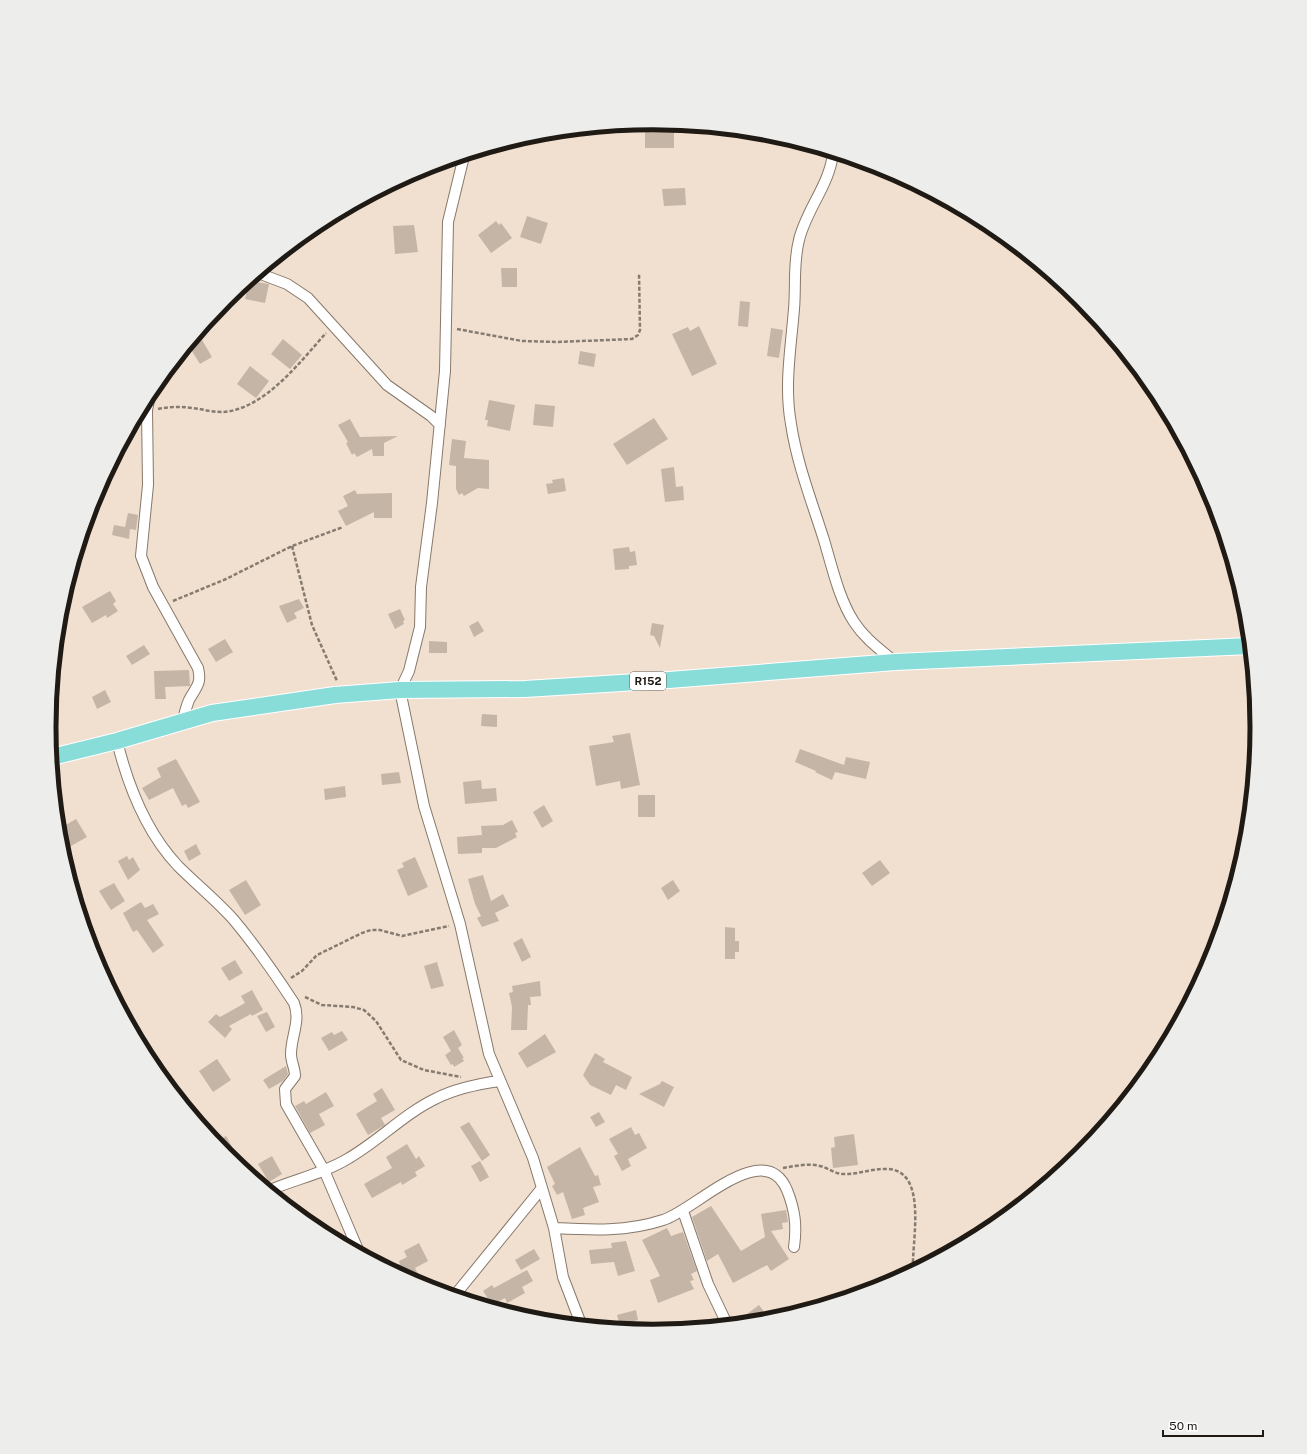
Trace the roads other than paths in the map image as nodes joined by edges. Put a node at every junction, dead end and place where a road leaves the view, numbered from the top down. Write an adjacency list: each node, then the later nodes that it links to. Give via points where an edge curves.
1 (832, 157): 7 (street, via 799,240 790,356 790,423 796,451 841,595 865,636)
2 (463, 160): 5 (street, via 448,222 446,371)
3 (263, 275): 5 (street, via 287,284 308,298 387,385)
4 (147, 411): 9 (street, via 148,485 141,556 163,607 195,662 200,678)
5 (440, 425): 8 (street, via 421,587 420,627 409,671)
6 (1246, 646): 7 (main road, R152)
7 (895, 662): 8 (main road, R152, via 525,689)
8 (400, 690): 9 (main road, R152, via 344,694 212,713); 12 (street, via 424,806 460,924 490,1054)
9 (183, 722): 10 (main road, R152)
10 (117, 741): 11 (main road, R152); 13 (street, via 136,800 158,840 177,865 233,919 294,1002 298,1012 291,1053 295,1076 285,1089 286,1104)
11 (57, 756)
12 (499, 1081): 13 (street, via 458,1089 437,1098 355,1154); 15 (street, via 522,1130)
13 (324, 1170): 14 (street); 18 (street)
14 (275, 1188)
15 (542, 1188): 17 (street); 20 (street)
16 (683, 1211): 17 (street, via 665,1220 623,1229); 19 (street, via 715,1189 744,1174 755,1170 767,1170 778,1175 789,1196 796,1218); 22 (street, via 708,1284)
17 (554, 1228): 21 (street, via 563,1277)
18 (356, 1244)
19 (794, 1246)
20 (458, 1292)
21 (578, 1319)
22 (725, 1320)

